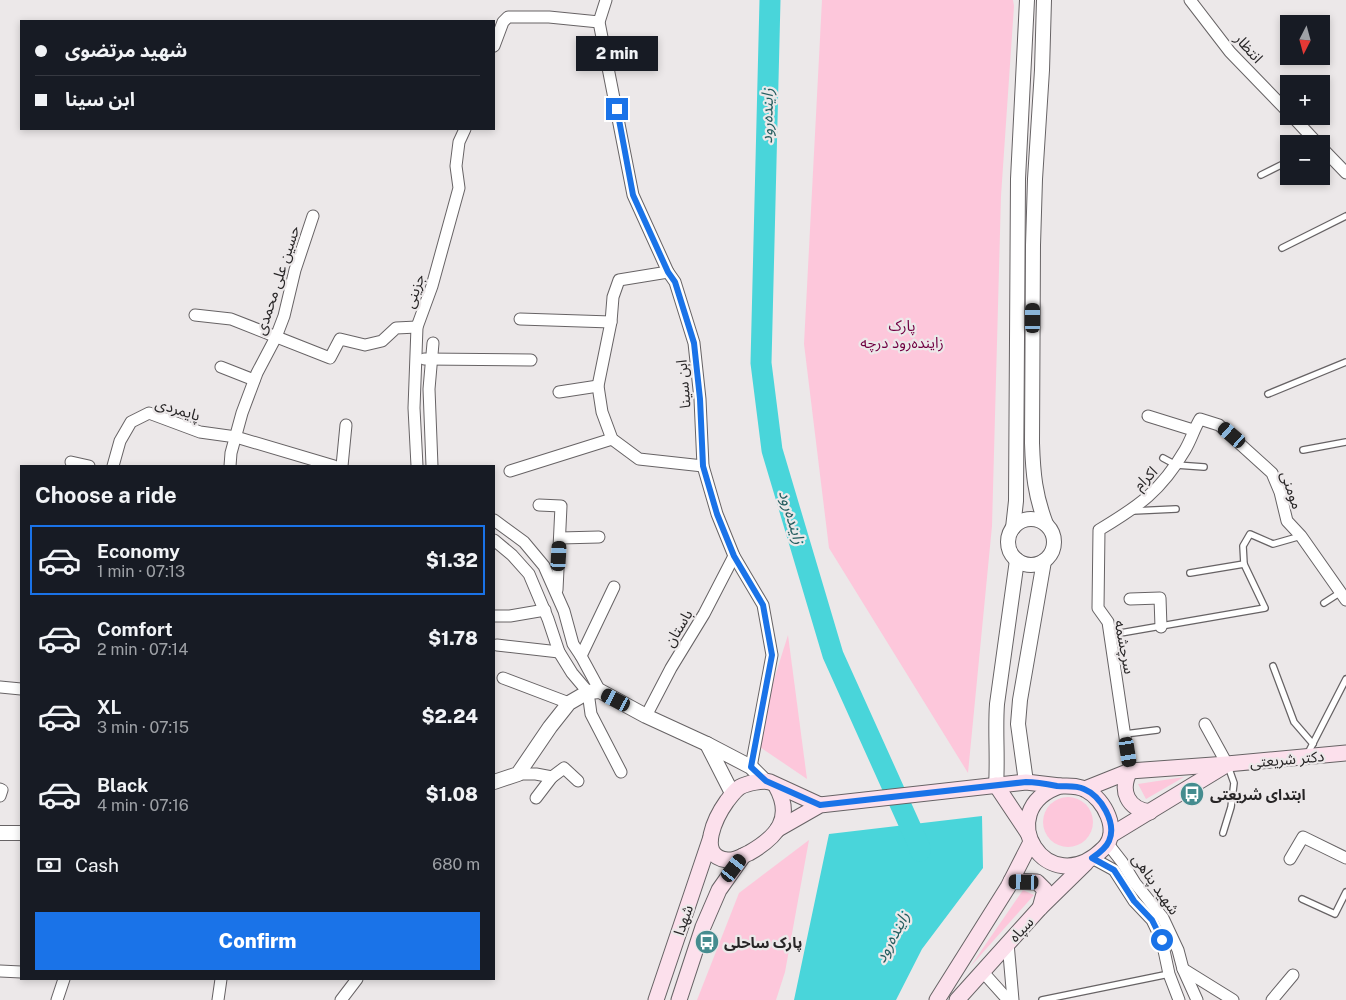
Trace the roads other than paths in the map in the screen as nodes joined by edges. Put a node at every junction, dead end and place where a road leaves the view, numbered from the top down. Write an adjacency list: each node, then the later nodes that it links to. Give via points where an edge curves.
1 (606, 0): 5 (street, ابن سینا)
2 (1027, 0): 59 (street, via 1018,179 1016,501)
3 (1044, 0): 58 (street, via 1033,236 1032,443 1037,500)
4 (1190, 0): 7 (street, انتظار, via 1230,52)
5 (599, 22): 6 (street, via 516,15 502,22); 18 (street, ابن سینا, via 633,195)
6 (495, 43)
7 (1280, 104)
8 (1300, 125): 10 (street)
9 (465, 130): 22 (street, جزینی, via 459,142 456,166 459,188)
10 (1310, 135)
11 (1330, 156): 13 (street)
12 (1280, 166): 14 (lane)
13 (1346, 173)
14 (1261, 175)
15 (313, 216): 23 (street, حسین علی محمدی)
16 (1346, 216): 17 (lane)
17 (1282, 248)
18 (668, 272): 21 (street, via 619,280 613,297); 51 (street, ابن سینا, via 675,282 694,343)
19 (195, 315): 23 (street, via 231,319)
20 (520, 319): 21 (street)
21 (611, 322): 31 (street)
22 (417, 327): 23 (street, via 396,328 382,341 365,345 340,339 330,358); 25 (street, جزینی)
23 (276, 337): 30 (street, حسین علی محمدی)
24 (433, 343): 26 (street)
25 (415, 358): 26 (street); 48 (street, جزینی)
26 (432, 360): 27 (street); 49 (street)
27 (531, 360)
28 (1346, 362): 33 (lane)
29 (221, 367): 30 (street)
30 (254, 380): 37 (street, حسین علی محمدی)
31 (598, 386): 32 (street); 38 (street, via 602,412)
32 (559, 392)
33 (1268, 394)
34 (1148, 416): 36 (street)
35 (346, 425): 47 (street)
36 (1193, 430): 50 (street, اکرام); 61 (street, مومنی, via 1200,419 1220,425 1272,473 1286,521)
37 (236, 437): 44 (street, پایمردی, via 200,432 149,413 131,422 120,441); 45 (street, حسین علی محمدی); 46 (street, پایمردی)
38 (612, 439): 51 (street, via 639,459); 53 (street)
39 (1346, 442): 40 (lane)
40 (1302, 450)
41 (1163, 458): 50 (lane)
42 (71, 462): 43 (street)
43 (84, 465)
44 (113, 465)
45 (230, 465)
46 (331, 465)
47 (342, 465)
48 (417, 465)
49 (430, 465)
50 (1176, 465): 52 (lane); 56 (street, اکرام, via 1169,477)
51 (703, 466): 67 (street, ابن سینا)
52 (1204, 467)
53 (510, 471)
54 (540, 505): 63 (street, via 561,506)
55 (1176, 509): 56 (lane)
56 (1131, 511): 60 (street, اکرام)
57 (495, 521): 65 (street)
58 (1046, 524): 59 (street, via 1040,520 1025,520); 69 (street, via 1055,543)
59 (1013, 528): 68 (street, via 1008,541)
60 (1099, 530): 80 (street, سرچشمه, via 1098,608 1108,622)
61 (1301, 536): 70 (lane, via 1273,544 1250,534 1242,546); 74 (street, مومنی)
62 (599, 537): 63 (street)
63 (560, 538): 73 (street)
64 (495, 541): 66 (street)
65 (524, 542): 66 (street); 73 (street, via 544,566)
66 (512, 555): 77 (street, via 529,574)
67 (734, 556): 91 (street, باستان); 99 (street, ابن سینا, via 763,605 772,655)
68 (1017, 560): 69 (street, via 1031,565); 108 (street, via 995,725)
69 (1044, 561): 106 (street, via 1018,724)
70 (1244, 564): 71 (lane); 79 (lane, via 1266,608)
71 (1190, 573)
72 (614, 587): 83 (street)
73 (557, 593): 83 (street, via 573,644)
74 (1343, 596): 76 (lane)
75 (1130, 599): 79 (street, via 1160,598)
76 (1324, 603)
77 (545, 610): 78 (street); 82 (street)
78 (495, 616)
79 (1161, 627): 80 (lane)
80 (1109, 635): 94 (street, سرچشمه)
81 (497, 644): 82 (street)
82 (559, 652): 89 (street, via 572,673)
83 (581, 656): 89 (street)
84 (1273, 666): 96 (lane, via 1294,722)
85 (503, 678): 90 (street)
86 (1346, 679): 96 (lane)
87 (0, 687): 88 (street)
88 (20, 689)
89 (594, 692): 90 (street); 91 (street); 101 (street, via 591,714)
90 (569, 703): 102 (street)
91 (646, 716): 95 (street)
92 (1206, 724): 98 (street)
93 (1157, 730): 94 (lane)
94 (1125, 734): 100 (street, سرچشمه)
95 (708, 744): 99 (street); 112 (street)
96 (1310, 750): 97 (main road, دکتر شریعتی); 98 (main road, دکتر شریعتی)
97 (1346, 753)
98 (1227, 764): 100 (main road, دکتر شریعتی); 116 (main road, دکتر شریعتی); 118 (lane, via 1234,783)
99 (751, 767): 107 (street)
100 (1130, 771): 111 (main road, دکتر شریعتی); 116 (main road, via 1125,786 1130,801 1142,811)
101 (620, 772)
102 (518, 774): 103 (street); 105 (street)
103 (552, 777): 104 (street, via 564,768); 114 (street)
104 (578, 781)
105 (495, 782)
106 (1026, 782): 108 (main road); 109 (main road)
107 (771, 783): 112 (main road, via 740,787); 115 (main road); 117 (main road, via 781,794 783,806 783,819)
108 (996, 784): 115 (main road); 121 (main road)
109 (1060, 786): 111 (main road); 121 (main road, via 1046,792 1034,803 1028,822)
110 (0, 789): 113 (street)
111 (1085, 789): 122 (main road, via 1105,808)
112 (732, 794): 123 (main road, via 718,815)
113 (0, 796)
114 (536, 798)
115 (820, 805): 117 (main road)
116 (1150, 812): 122 (main road, دکتر شریعتی)
117 (778, 829): 124 (main road)
118 (1223, 832)
119 (0, 833): 120 (street)
120 (20, 833)
121 (1029, 837): 127 (main road, via 1037,852 1055,864 1078,865); 130 (main road, سپاه)
122 (1110, 839): 127 (main road); 128 (street, شهید پناهی)
123 (710, 840): 124 (main road, via 718,858 734,860); 147 (main road, شهدا)
124 (743, 856): 148 (main road, شهدا, via 719,890)
125 (1346, 858): 126 (street, via 1303,837)
126 (1290, 859)
127 (1090, 860): 129 (street); 133 (main road, سپاه)
128 (1122, 862): 129 (street, via 1115,862); 135 (street, شهید پناهی, via 1163,918)
129 (1111, 868): 139 (street, via 1152,920 1162,940)
130 (1011, 881): 133 (main road, via 1037,882 1045,890); 149 (main road, سپاه)
131 (1346, 892): 132 (lane, via 1334,914)
132 (1302, 898)
133 (1039, 909): 134 (main road, سپاه)
134 (1008, 943): 137 (main road, سپاه); 152 (street)
135 (1183, 969): 139 (street); 155 (street, شهید پناهی); 156 (street)
136 (0, 971): 138 (street)
137 (982, 971): 150 (main road, سپاه); 151 (street)
138 (20, 972)
139 (1169, 974): 153 (lane); 154 (street)
140 (1293, 975): 157 (street)
141 (64, 980): 144 (street)
142 (221, 980): 145 (street)
143 (356, 980): 146 (street)
144 (57, 1000)
145 (218, 1000)
146 (341, 1000)
147 (656, 1000)
148 (679, 1000)
149 (937, 1000)
150 (957, 1000)
151 (1008, 1000)
152 (1013, 1000)
153 (1042, 1000)
154 (1179, 1000)
155 (1197, 1000)
156 (1233, 1000)
157 (1272, 1000)

